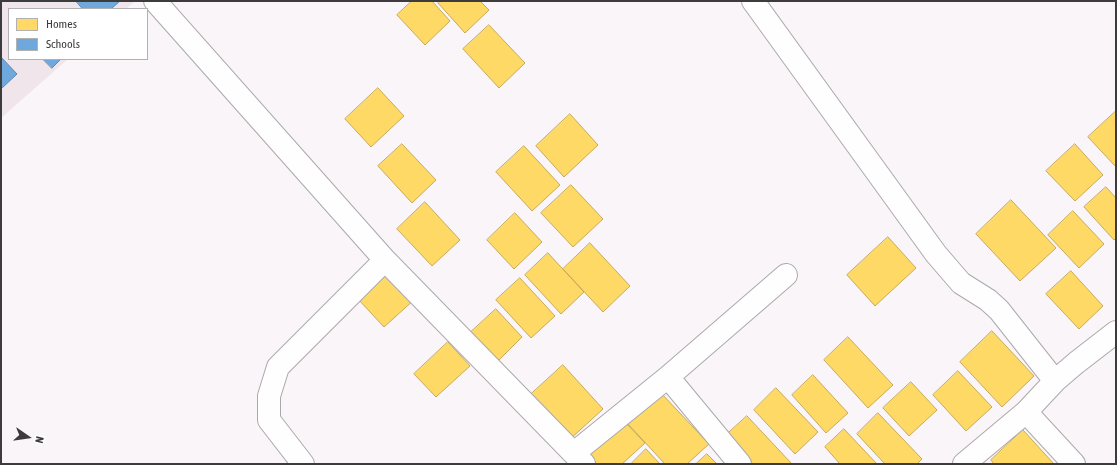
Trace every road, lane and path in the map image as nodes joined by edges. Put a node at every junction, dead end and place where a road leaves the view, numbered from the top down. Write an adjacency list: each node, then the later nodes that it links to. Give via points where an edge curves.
1 (155, 1): 3 (street)
2 (753, 1): 6 (street, via 936,254 961,283 988,300)
3 (385, 260): 9 (street); 10 (street, via 278,367 269,396 269,420)
4 (786, 275): 7 (street)
5 (1116, 332): 6 (street)
6 (1065, 373): 8 (street)
7 (668, 377): 9 (street); 11 (street)
8 (1026, 412): 12 (street); 13 (street)
9 (579, 459)
10 (303, 464)
11 (740, 464)
12 (964, 464)
13 (1074, 464)

